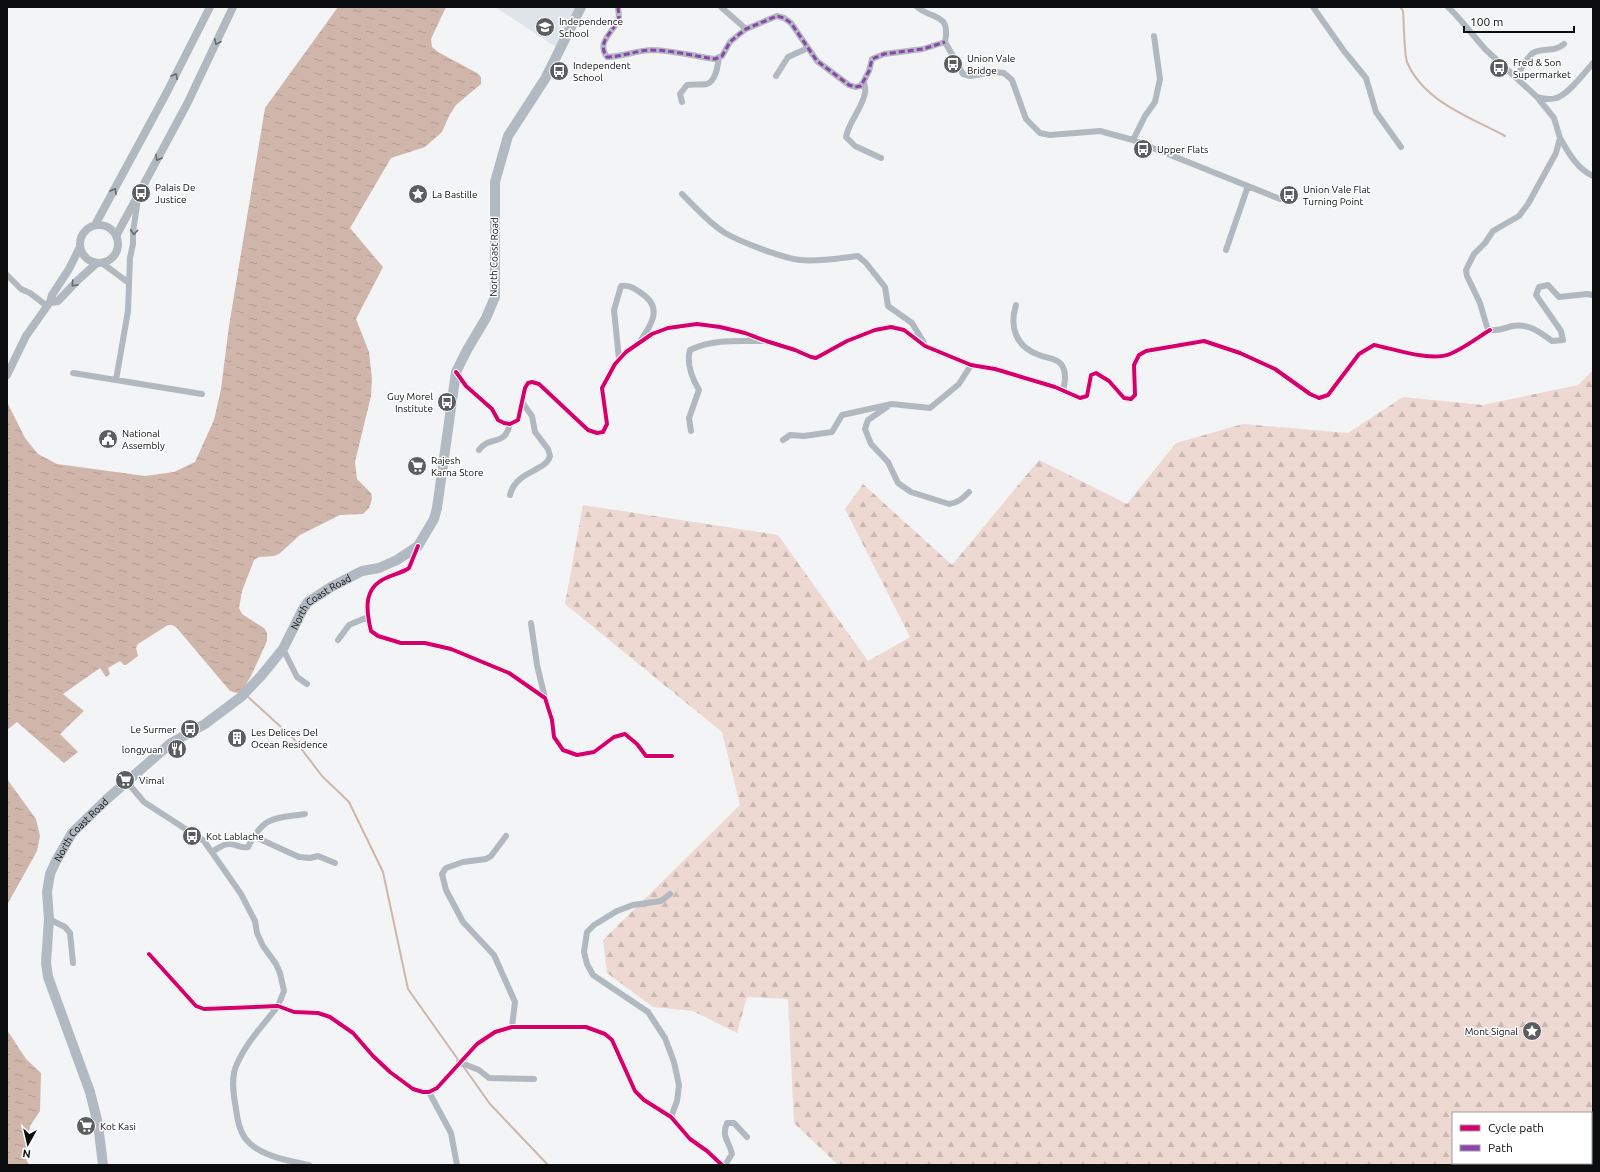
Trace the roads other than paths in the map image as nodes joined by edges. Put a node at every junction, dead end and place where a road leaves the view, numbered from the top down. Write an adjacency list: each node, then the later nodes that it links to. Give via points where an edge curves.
1 (210, 7): 30 (street, one-way to 1, via 168,92)
2 (233, 7): 27 (street, one-way to 27, via 187,104)
3 (581, 7): 46 (main road, North Coast Road, via 545,79 508,136 495,182 495,297)
4 (618, 7): 14 (street, via 619,16 616,24 604,41 606,57 650,50)
5 (721, 7): 9 (street)
6 (917, 7): 11 (street, via 939,17 947,31)
7 (1313, 7): 23 (street, via 1366,78 1376,112)
8 (1448, 7): 17 (street, via 1485,49)
9 (746, 29): 13 (street, via 777,16 784,18 791,23); 14 (street, via 730,42)
10 (1154, 36): 22 (street, via 1160,79 1156,102 1145,116)
11 (945, 42): 18 (street, via 923,49 884,54 872,59); 22 (street, via 963,74 970,76 1004,73 1012,80 1026,119 1040,133 1050,136 1100,131)
12 (1564, 44): 17 (street, via 1558,49 1534,53)
13 (808, 48): 16 (street, via 788,57); 18 (street, via 817,61 848,85 861,86)
14 (719, 58): 20 (street, via 711,82 687,85 680,94)
15 (1593, 63): 19 (street, via 1558,98)
16 (776, 76)
17 (1516, 77): 19 (street)
18 (864, 80): 24 (street, via 865,93 848,127 846,137 855,146)
19 (1537, 97): 21 (street, via 1554,118)
20 (682, 102)
21 (1560, 138): 25 (street, via 1570,155); 40 (street, via 1556,153 1528,204 1518,216 1493,231 1474,254 1466,270)
22 (1133, 140): 26 (street)
23 (1402, 147)
24 (881, 158)
25 (1593, 176)
26 (1248, 186): 29 (street); 33 (street)
27 (139, 193): 31 (street); 36 (street, one-way to 36)
28 (682, 194): 43 (street, via 725,233 767,251 799,260 830,260 858,256 885,287 888,306 912,323)
29 (1280, 199)
30 (95, 225): 31 (street, via 110,228); 32 (street, via 83,233)
31 (116, 236): 34 (street, via 117,250 111,258)
32 (80, 247): 34 (street, via 88,260); 38 (street)
33 (1226, 250)
34 (100, 263): 36 (street); 38 (street, one-way to 38, via 78,280 58,301)
35 (7, 275): 38 (street, via 21,289)
36 (129, 283): 49 (street, via 128,311)
37 (1593, 295): 40 (street, via 1559,297 1548,285 1539,287 1536,295 1561,331 1563,340 1552,341 1539,331 1526,326)
38 (48, 304): 48 (street, via 35,320)
39 (1016, 305): 50 (street, via 1012,316 1014,333 1031,352 1058,361 1062,365 1065,374)
40 (1490, 330): 50 (street, via 1449,354 1434,356 1374,345 1359,354 1328,395 1319,398 1275,369 1240,353 1204,341 1146,351 1139,355 1134,365 1135,395 1131,399 1124,398 1109,381 1096,373 1091,374 1086,396 1080,398)
41 (766, 341): 42 (street, via 745,332 697,324 668,328); 43 (street, via 816,358 854,338 891,327 904,330); 55 (street, via 730,341 706,344 690,350 689,366 699,390 689,418)
42 (640, 342): 44 (street); 44 (street, via 652,324 652,302 629,286 621,286 614,310)
43 (925, 346): 45 (street)
44 (619, 359): 52 (street, via 602,388 606,424 603,432 588,430 539,384 528,383)
45 (971, 365): 50 (street); 53 (street, via 959,384 930,408)
46 (456, 372): 54 (street, via 466,386 492,409 498,420); 60 (main road, North Coast Road, via 437,508 434,519)
47 (73, 373): 49 (street)
48 (7, 375)
49 (116, 380): 51 (street)
50 (1063, 391)
51 (202, 394)
52 (522, 402): 54 (street, via 518,420); 59 (street, via 530,411 535,432 548,449 550,456 546,464 517,481)
53 (892, 404): 56 (street, via 842,415 832,432 790,436); 58 (street, via 868,420 865,429 871,444 888,462 898,483 918,494 949,504 958,502)
54 (510, 424): 57 (street, via 504,438 486,443)
55 (691, 431)
56 (783, 440)
57 (479, 450)
58 (969, 492)
59 (510, 495)
60 (418, 546): 61 (street, via 409,568 375,584 370,591); 64 (main road, North Coast Road, via 397,560 379,568 362,571 314,598 303,609)
61 (368, 616): 63 (street, via 349,625); 66 (street, via 371,631 378,636 401,643 425,643 451,649 508,673)
62 (531, 623): 66 (street, via 537,665)
63 (338, 640)
64 (283, 650): 65 (street, via 297,677); 68 (main road, North Coast Road, via 244,694 205,724 171,743)
65 (307, 684)
66 (546, 698): 67 (street, via 554,737 563,750 577,755 594,752 614,737 625,734 646,756)
67 (672, 756)
68 (127, 782): 72 (street, via 144,802 204,841); 75 (main road, North Coast Road, via 79,824 64,844 50,874 47,892)
69 (305, 814): 70 (street, via 275,818 262,825)
70 (253, 836): 72 (street, via 248,847 225,844); 73 (street, via 299,857 318,856)
71 (506, 836): 79 (street, via 486,859 463,862 446,868 442,874 446,890 463,922 494,955 515,1002)
72 (212, 852): 78 (street, via 241,894 255,921 263,946 280,973 284,991)
73 (335, 863)
74 (670, 894): 83 (street, via 661,901 617,910 594,925 587,932 584,952 593,975 648,1012 665,1038 679,1085)
75 (49, 919): 77 (street, via 65,927 70,933); 85 (main road, North Coast Road, via 46,963 48,977 90,1092 98,1124)
76 (148, 954): 78 (street, via 196,1006 204,1009)
77 (73, 963)
78 (278, 1006): 82 (street, via 294,1012 318,1013 330,1017 353,1033 390,1072 413,1089); 86 (street, via 236,1065 233,1088 238,1124 244,1138 256,1148 285,1160)
79 (512, 1027): 80 (street, via 485,1038); 83 (street, via 586,1027 606,1034 616,1044 635,1091 644,1100)
80 (459, 1062): 81 (street, via 479,1070 489,1078); 82 (street, via 437,1088)
81 (534, 1079)
82 (429, 1092): 87 (street, via 450,1133)
83 (671, 1117): 88 (street, via 690,1139)
84 (747, 1137): 88 (street, via 734,1123 728,1123 725,1138 732,1154)
85 (103, 1165)
86 (309, 1165)
87 (457, 1165)
88 (724, 1165)

